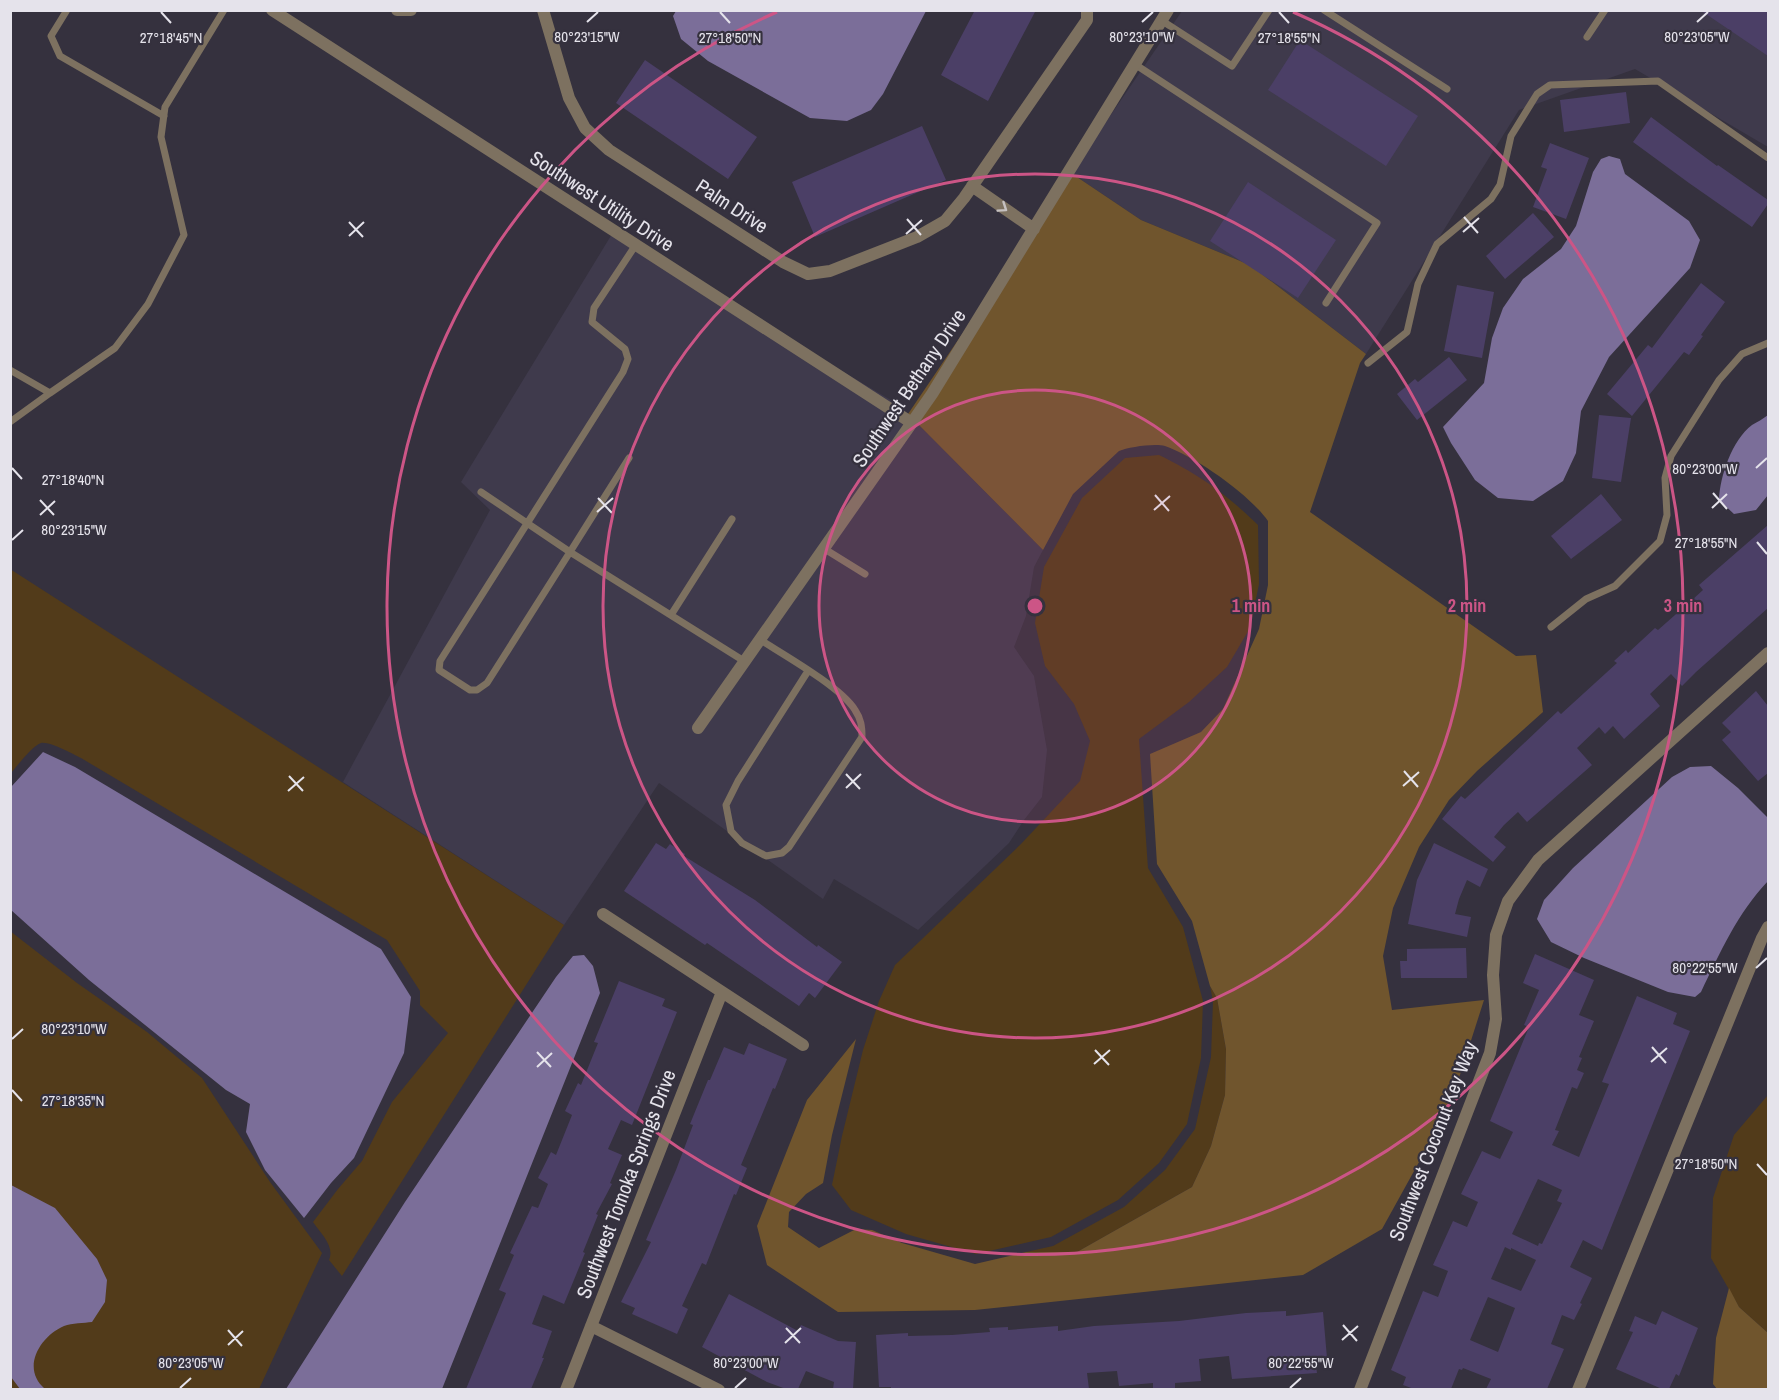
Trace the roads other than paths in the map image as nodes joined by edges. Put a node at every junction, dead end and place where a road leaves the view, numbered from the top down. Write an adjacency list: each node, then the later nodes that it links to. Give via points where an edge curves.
1 (67, 10): 17 (lane, via 51,36 60,56)
2 (224, 10): 17 (lane, via 165,107)
3 (273, 10): 21 (street, Southwest Utility Drive)
4 (397, 10): 5 (street)
5 (411, 10)
6 (543, 10): 19 (street, Palm Drive, via 569,98 585,128 609,150 783,262 808,274 830,271 917,237 945,221)
7 (1087, 10): 19 (street, Palm Drive, via 1087,20)
8 (1168, 10): 15 (street, Southwest Bethany Drive)
9 (1178, 10): 13 (street, Southwest Bethany Drive)
10 (1269, 10): 13 (lane, via 1232,66)
11 (1323, 10): 16 (lane)
12 (1605, 10): 14 (lane)
13 (1167, 24): 15 (street, Southwest Bethany Drive)
14 (1587, 37)
15 (1137, 62): 20 (street, Southwest Bethany Drive); 22 (lane, via 1377,223)
16 (1447, 88)
17 (164, 116): 26 (lane, via 162,137 184,235 148,304 115,348)
18 (1768, 158): 24 (lane, via 1658,81 1550,85 1537,94 1511,136 1500,185 1491,199 1437,244 1418,284 1407,332)
19 (972, 186): 20 (street, one-way to 20)
20 (1034, 229): 28 (street, Southwest Bethany Drive)
21 (635, 246): 28 (street, Southwest Utility Drive); 32 (lane, via 594,308 592,322 624,349 628,359 623,372)
22 (1326, 303)
23 (1768, 343): 37 (lane, via 1742,354 1719,380 1671,456 1665,478 1667,515 1660,541 1615,586 1586,599)
24 (1368, 363)
25 (10, 370): 26 (lane)
26 (50, 393): 27 (lane)
27 (10, 422)
28 (912, 423): 33 (street, Southwest Bethany Drive)
29 (629, 458): 34 (lane)
30 (481, 492): 32 (lane)
31 (732, 519): 36 (lane)
32 (527, 523): 34 (lane); 34 (lane, via 440,661 439,670 445,675 470,690 487,683)
33 (824, 548): 35 (lane); 38 (street, Southwest Bethany Drive)
34 (570, 552): 36 (lane)
35 (865, 574)
36 (671, 615): 40 (lane)
37 (1551, 627)
38 (759, 639): 40 (street, Southwest Bethany Drive); 41 (lane)
39 (1768, 653): 50 (street, Southwest Coconut Key Way, via 1538,860 1508,901 1496,935 1496,1019 1490,1053)
40 (744, 661): 42 (street, Southwest Bethany Drive)
41 (808, 671): 41 (lane, via 855,708 862,736 789,847 782,853 766,856 742,843 731,831 726,806)
42 (698, 728)
43 (603, 914): 45 (street)
44 (1768, 927): 51 (street)
45 (722, 992): 46 (street); 47 (street, Southwest Tomoka Springs Drive)
46 (803, 1045)
47 (591, 1326): 48 (street, Southwest Tomoka Springs Drive); 49 (street)
48 (566, 1389)
49 (719, 1389)
50 (1360, 1389)
51 (1578, 1389)

